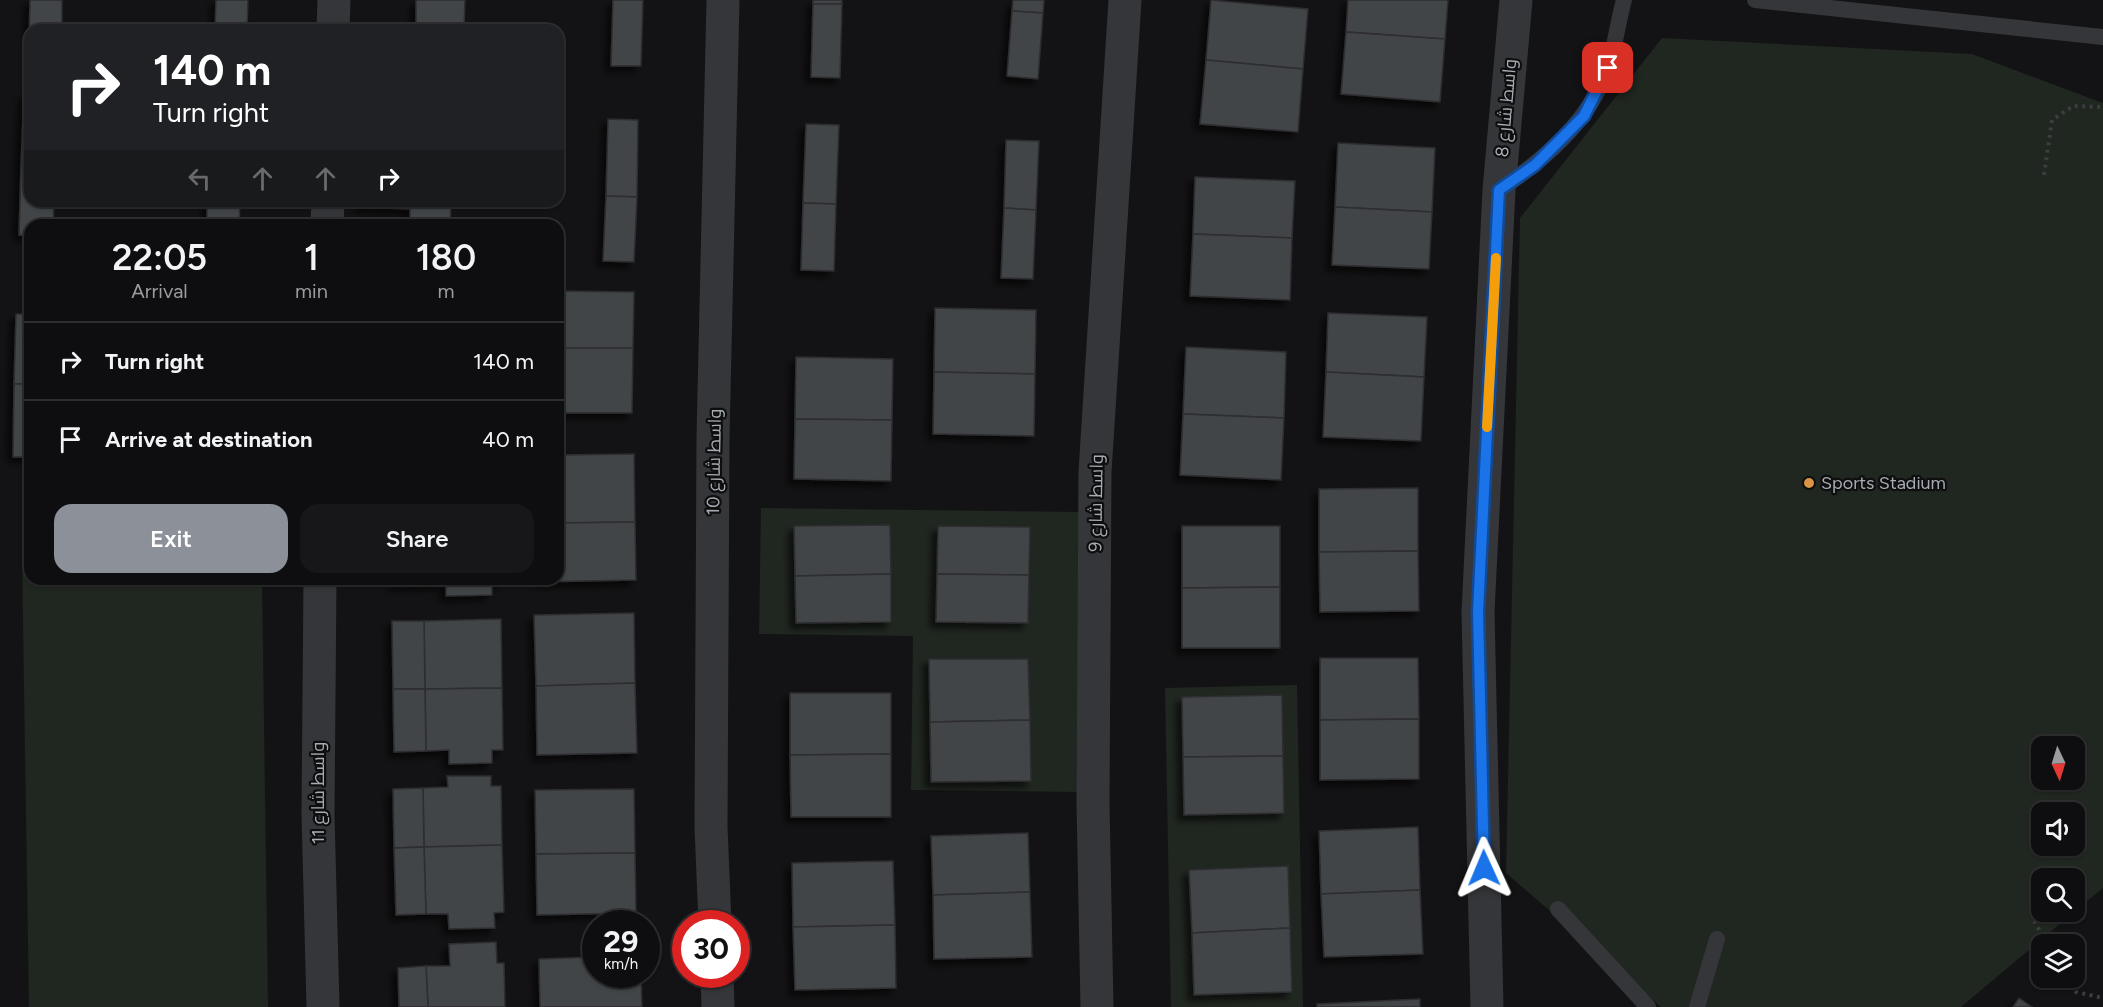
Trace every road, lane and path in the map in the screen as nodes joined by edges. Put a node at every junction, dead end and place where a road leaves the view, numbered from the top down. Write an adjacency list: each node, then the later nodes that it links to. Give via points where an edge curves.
1 (334, 0): 7 (street)
2 (723, 0): 14 (street, واسط شارع 10, via 713,449 711,827)
3 (1125, 0): 21 (street, واسط شارع 9, via 1095,472 1093,803)
4 (1516, 0): 11 (street, واسط شارع 8)
5 (1624, 0): 11 (lane, via 1608,68 1584,116 1535,165)
6 (1755, 0): 8 (lane)
7 (333, 24)
8 (2103, 37)
9 (2103, 107): 10 (path, via 2073,106 2052,120)
10 (2044, 175)
11 (1499, 190): 22 (street, واسط شارع 8, via 1478,612)
12 (320, 585): 19 (street, واسط شارع 11, via 318,814)
13 (1558, 909): 23 (lane)
14 (714, 910)
15 (1717, 939): 24 (lane)
16 (717, 988): 20 (street)
17 (2074, 988): 18 (path, via 2076,992)
18 (2103, 998)
19 (322, 1007)
20 (718, 1007)
21 (1097, 1007)
22 (1487, 1007)
23 (1648, 1007)
24 (1697, 1007)

